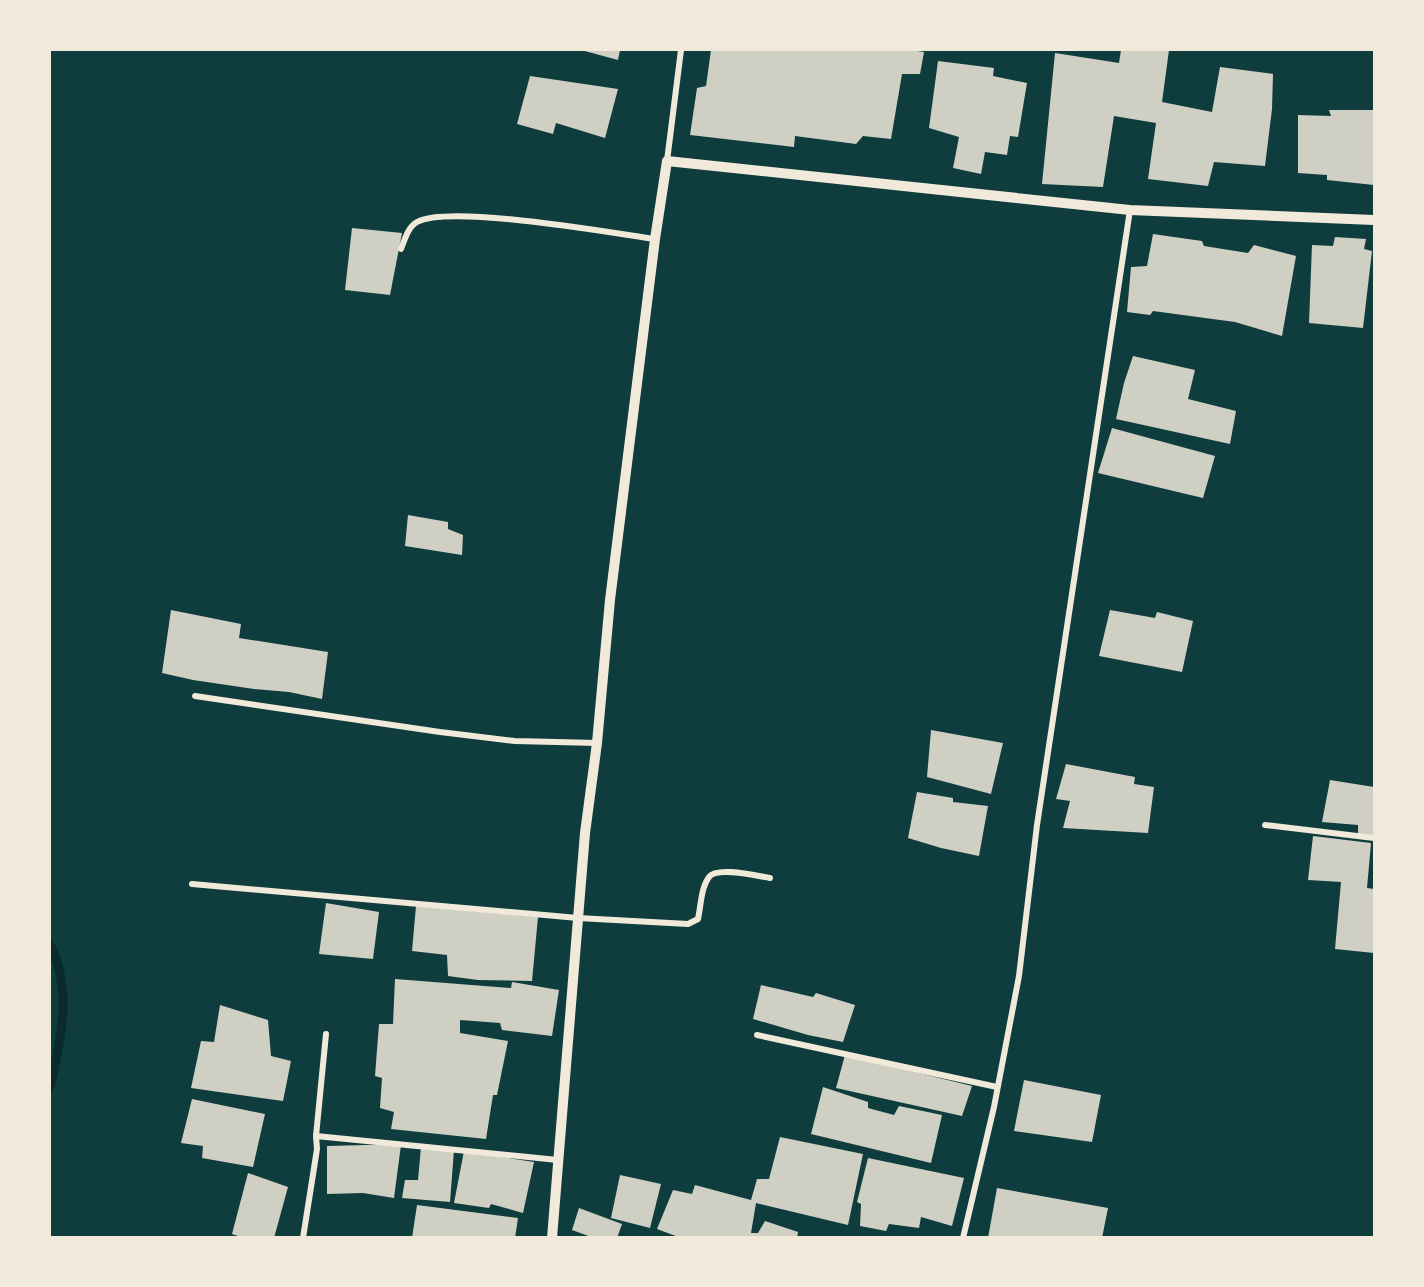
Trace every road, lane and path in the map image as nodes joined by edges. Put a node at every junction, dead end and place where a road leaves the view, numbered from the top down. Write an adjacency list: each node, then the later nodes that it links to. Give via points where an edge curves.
1 (681, 50): 2 (street)
2 (667, 161): 3 (street); 5 (street)
3 (1130, 210): 4 (street); 16 (street, via 1036,825 1019,976)
4 (1374, 220)
5 (655, 239): 6 (street, via 470,216 433,217 416,222); 8 (street, via 611,588)
6 (401, 249)
7 (195, 696): 8 (street, via 515,741)
8 (597, 743): 13 (street)
9 (1265, 825): 10 (street)
10 (1374, 838)
11 (770, 878): 13 (street, via 719,871 710,875 698,919 688,924)
12 (192, 884): 13 (street)
13 (578, 918): 18 (street)
14 (326, 1034): 17 (street)
15 (757, 1035): 16 (street)
16 (997, 1087): 21 (street)
17 (316, 1136): 18 (street); 19 (street)
18 (558, 1160): 20 (street)
19 (303, 1238)
20 (552, 1238)
21 (963, 1238)

